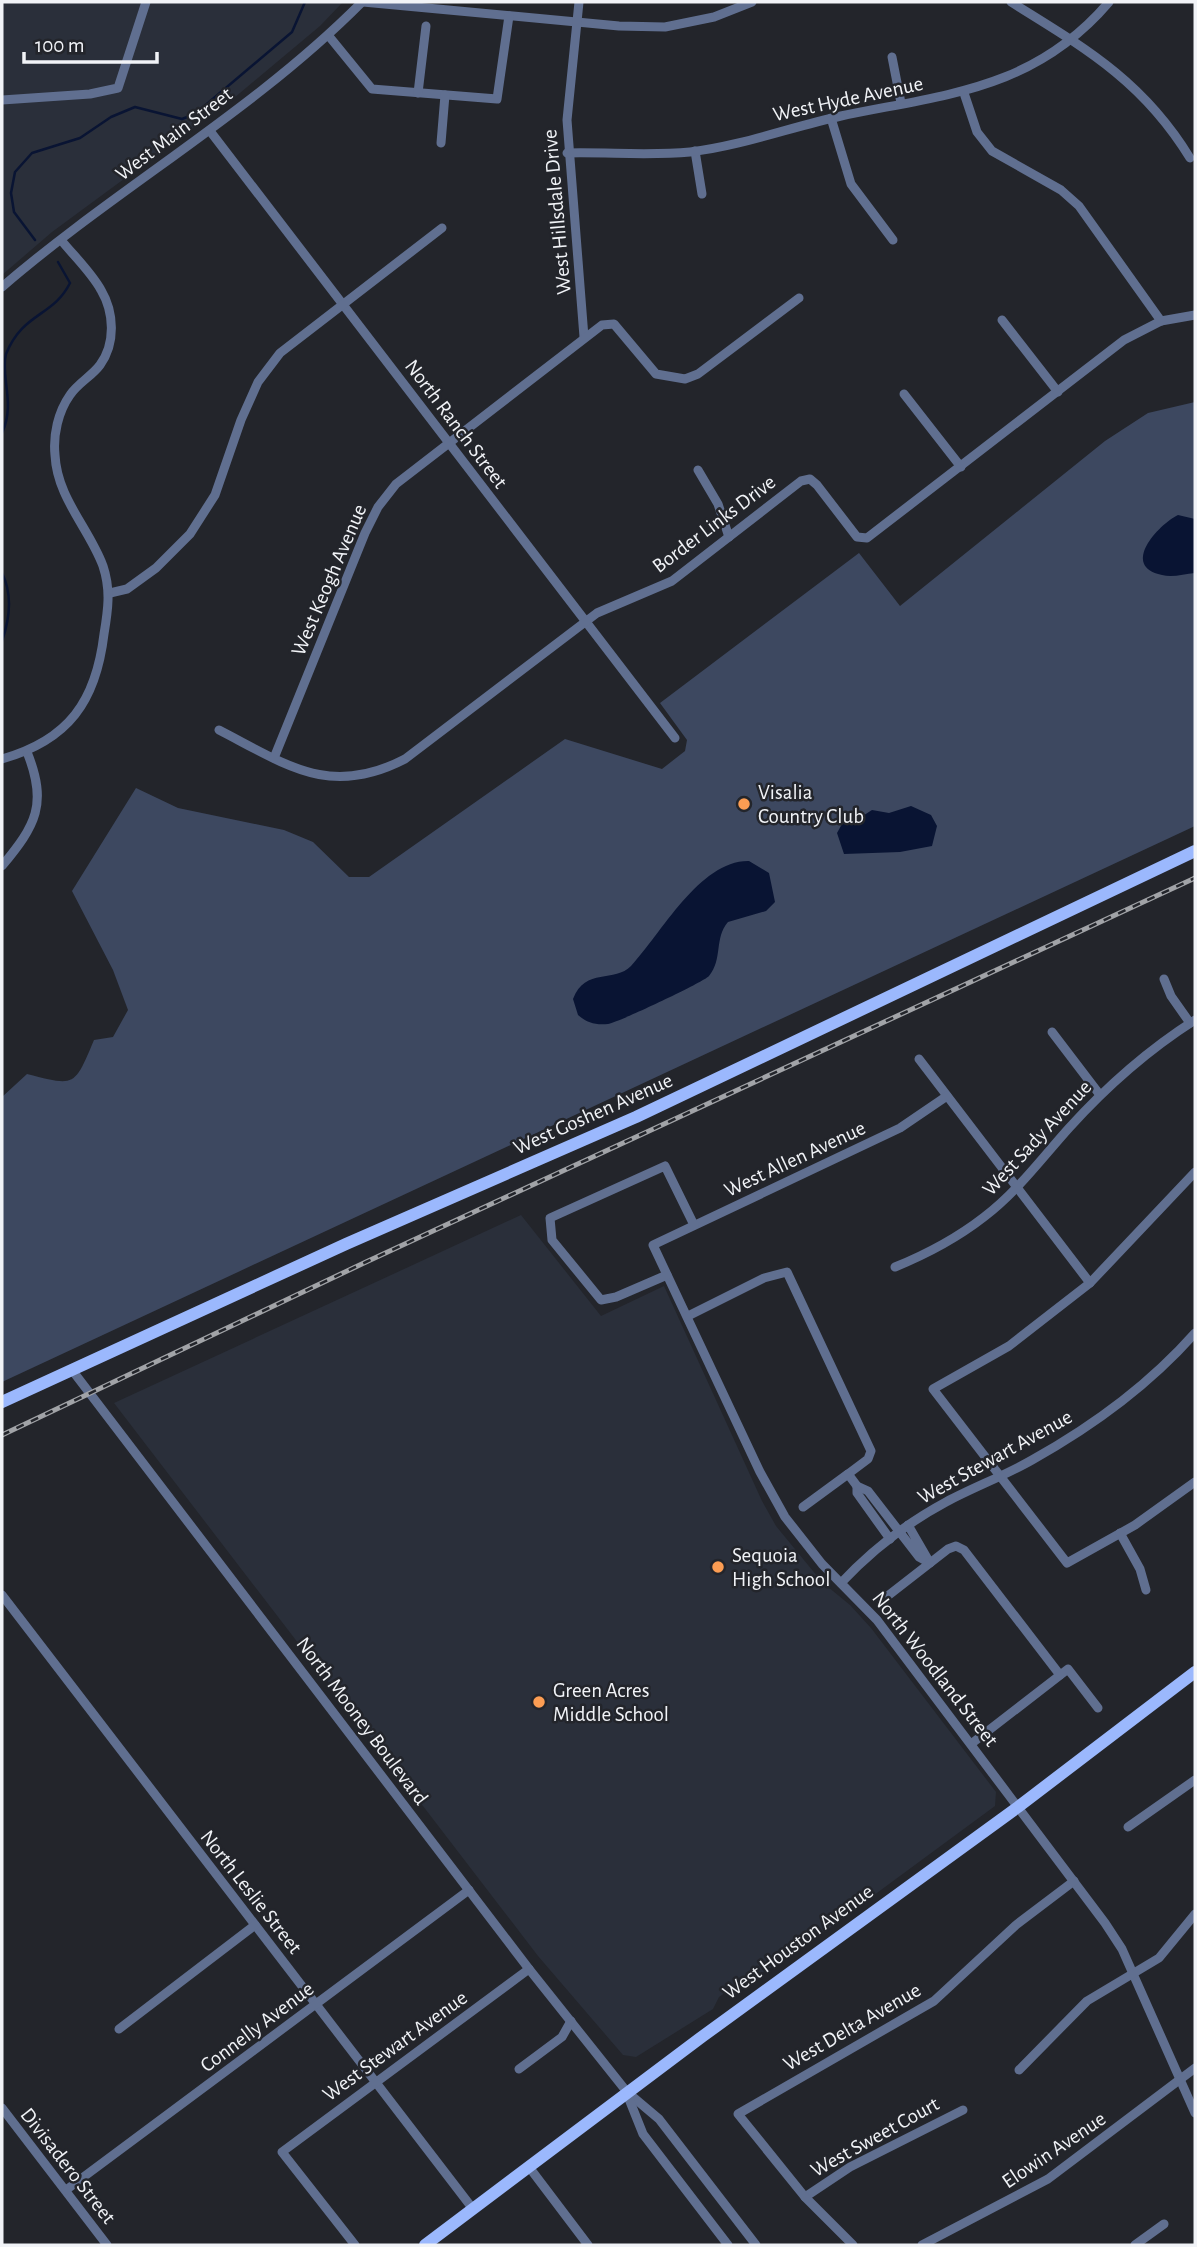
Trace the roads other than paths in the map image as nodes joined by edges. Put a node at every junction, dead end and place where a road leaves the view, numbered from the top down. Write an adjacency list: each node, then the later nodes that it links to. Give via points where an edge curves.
1 (146, 2): 16 (street, via 118,88)
2 (363, 2): 7 (street); 10 (street, West Main Street)
3 (579, 2): 8 (street, West Hillsdale Drive)
4 (752, 2): 8 (street, via 713,18 665,27)
5 (1011, 2): 11 (street)
6 (1109, 2): 11 (street, West Hyde Avenue)
7 (509, 16): 8 (street); 15 (street, via 498,99)
8 (575, 23): 22 (street, West Hillsdale Drive)
9 (426, 26): 13 (street)
10 (328, 35): 13 (street, via 372,89); 19 (street, West Main Street)
11 (1070, 39): 14 (street, West Hyde Avenue, via 1023,70); 23 (street, via 1146,96)
12 (892, 57): 17 (street)
13 (418, 93): 15 (street)
14 (964, 93): 17 (street, West Hyde Avenue); 33 (street, via 977,132 992,151 1061,190 1079,206)
15 (445, 95): 20 (street)
16 (2, 100)
17 (901, 103): 18 (street, West Hyde Avenue)
18 (831, 118): 21 (street, West Hyde Avenue); 27 (street, via 851,184)
19 (210, 131): 26 (street, West Main Street); 30 (street, North Ranch Street)
20 (441, 143)
21 (695, 151): 22 (street, West Hyde Avenue); 24 (street)
22 (567, 153): 34 (street, West Hillsdale Drive)
23 (1190, 158)
24 (702, 194)
25 (442, 228): 30 (street)
26 (61, 240): 28 (street, West Main Street); 41 (street, via 100,287 110,307 110,344 101,364 70,394 55,428 58,476 95,546)
27 (893, 240)
28 (2, 287)
29 (799, 298): 34 (street, West Keogh Avenue, via 685,379 656,374 614,324 602,325)
30 (343, 304): 37 (street, North Ranch Street); 41 (street, via 280,353 258,382 215,495 190,534 137,582)
31 (1195, 315): 33 (street, Border Links Drive)
32 (1002, 320): 35 (street)
33 (1161, 321): 35 (street, Border Links Drive, via 1124,341)
34 (584, 337): 37 (street, West Keogh Avenue)
35 (1058, 392): 38 (street, Border Links Drive)
36 (904, 394): 38 (street)
37 (448, 442): 42 (street, North Ranch Street); 46 (street, West Keogh Avenue, via 396,484 378,506)
38 (961, 467): 40 (street, Border Links Drive, via 867,538 857,537 810,479 801,481)
39 (698, 470): 40 (street, via 718,504)
40 (729, 537): 42 (street, Border Links Drive, via 672,581)
41 (110, 593): 45 (street, via 99,670 85,705 65,726)
42 (586, 622): 44 (street, North Ranch Street); 46 (street, Border Links Drive, via 405,759 385,769 362,777 337,778)
43 (219, 730): 46 (street, Border Links Drive)
44 (675, 738)
45 (27, 752): 47 (street); 49 (street, via 38,780 39,800 26,837)
46 (274, 758)
47 (2, 759)
48 (1195, 852): 65 (main road, West Goshen Avenue, via 636,1117)
49 (2, 866)
50 (1164, 979): 51 (street, via 1171,996)
51 (1193, 1021): 54 (street, West Sady Avenue)
52 (1052, 1032): 54 (street)
53 (919, 1059): 55 (street)
54 (1100, 1095): 57 (street, West Sady Avenue)
55 (947, 1096): 57 (street); 58 (street, West Allen Avenue, via 900,1129)
56 (1195, 1172): 62 (street)
57 (1018, 1186): 60 (street, West Sady Avenue, via 985,1217 953,1238); 62 (street)
58 (694, 1225): 59 (street, West Allen Avenue); 61 (street, via 665,1166 550,1218 552,1240 601,1300)
59 (653, 1245): 61 (street, North Woodland Street)
60 (895, 1266)
61 (667, 1275): 63 (street, North Woodland Street)
62 (1090, 1283): 68 (street, via 1009,1346 933,1389)
63 (688, 1316): 67 (street, via 764,1278 787,1272 871,1451 868,1459); 78 (street, North Woodland Street, via 772,1495 794,1530)
64 (1195, 1333): 68 (street, West Stewart Avenue, via 1105,1414)
65 (72, 1370): 66 (main road, West Goshen Avenue); 90 (street, North Mooney Boulevard)
66 (2, 1402)
67 (848, 1474): 70 (street); 71 (street)
68 (999, 1476): 72 (street, West Stewart Avenue); 74 (street, via 1067,1563)
69 (1195, 1482): 74 (street)
70 (857, 1486): 73 (street, via 868,1490); 75 (street, via 857,1493)
71 (803, 1507)
72 (908, 1525): 73 (street, West Stewart Avenue); 76 (street)
73 (900, 1531): 75 (street, West Stewart Avenue); 76 (street)
74 (1120, 1533): 79 (street, via 1140,1569)
75 (890, 1539): 78 (street, West Stewart Avenue)
76 (918, 1548): 77 (street)
77 (930, 1563): 81 (street); 83 (street, via 948,1549 957,1546 964,1550)
78 (841, 1583): 85 (street, North Woodland Street, via 877,1620)
79 (1146, 1591)
80 (2, 1595): 92 (street, North Leslie Street)
81 (885, 1598)
82 (1195, 1672): 87 (main road, West Houston Avenue)
83 (1060, 1675): 84 (street, via 1068,1669); 85 (street)
84 (1098, 1708)
85 (971, 1744): 87 (street, North Woodland Street)
86 (1195, 1780): 88 (street)
87 (1018, 1807): 89 (street, North Woodland Street); 103 (main road, West Houston Avenue)
88 (1128, 1827)
89 (1074, 1881): 94 (street, North Woodland Street, via 1122,1949); 109 (street, West Delta Avenue, via 1016,1925 934,2001 738,2114)
90 (469, 1890): 93 (street, North Mooney Boulevard); 95 (street, Connelly Avenue)
91 (1195, 1914): 94 (street, via 1170,1947)
92 (255, 1925): 95 (street, North Leslie Street); 97 (street)
93 (529, 1969): 96 (street, North Mooney Boulevard); 102 (street, West Stewart Avenue)
94 (1133, 1975): 100 (street, via 1087,2001); 101 (street, North Woodland Street)
95 (316, 2005): 102 (street, North Leslie Street); 108 (street, Connelly Avenue)
96 (571, 2021): 98 (street, via 562,2037); 103 (street, North Mooney Boulevard)
97 (119, 2029)
98 (519, 2068)
99 (1195, 2068): 101 (street, Elowin Avenue)
100 (1019, 2070)
101 (1178, 2079): 106 (street, North Woodland Street); 119 (street, Elowin Avenue, via 1048,2179)
102 (376, 2081): 110 (street, North Leslie Street); 113 (street, West Stewart Avenue, via 282,2152)
103 (627, 2092): 107 (main road, West Houston Avenue); 116 (street, North Mooney Boulevard, via 643,2134); 117 (street, North Mooney Boulevard, via 659,2119)
104 (2, 2108): 108 (street, Divisadero Street)
105 (963, 2110): 109 (street, West Sweet Court, via 849,2167)
106 (1195, 2113)
107 (529, 2167): 110 (main road, West Houston Avenue); 115 (street)
108 (66, 2190): 112 (street, Divisadero Street)
109 (805, 2197): 118 (street)
110 (474, 2209): 114 (main road, West Houston Avenue)
111 (1164, 2224): 120 (street)
112 (107, 2245)
113 (355, 2245)
114 (425, 2245)
115 (588, 2245)
116 (728, 2245)
117 (756, 2245)
118 (853, 2245)
119 (922, 2245)
120 (1135, 2245)

